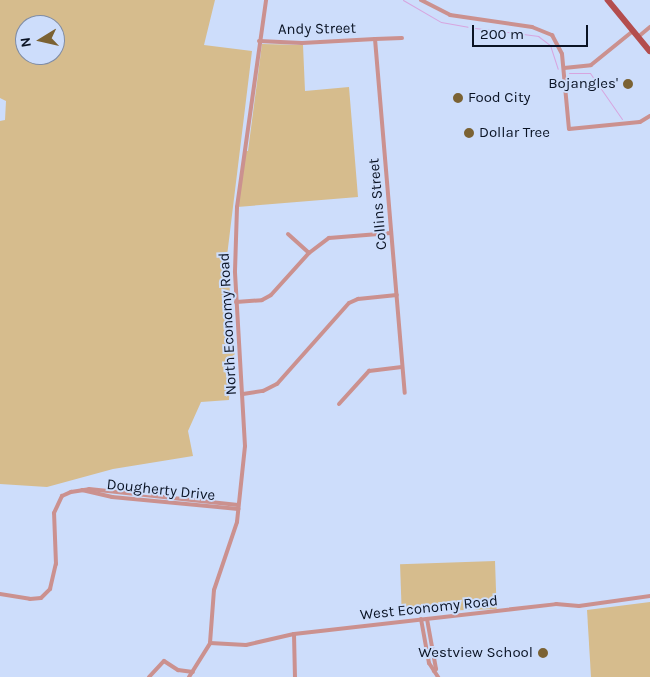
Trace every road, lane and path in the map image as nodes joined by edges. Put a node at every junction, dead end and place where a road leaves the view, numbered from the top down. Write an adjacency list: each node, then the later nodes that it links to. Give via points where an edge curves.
1 (266, 0): 9 (street, North Economy Road)
2 (422, 0): 11 (street, via 450,15 546,31 558,42)
3 (608, 0): 5 (main road)
4 (650, 27): 6 (street)
5 (633, 31): 6 (main road); 11 (street, via 591,65)
6 (638, 37): 10 (main road)
7 (402, 38): 8 (street)
8 (376, 39): 9 (street, Andy Street, via 302,43); 13 (street, Collins Street)
9 (259, 41): 17 (street, North Economy Road, via 237,207)
10 (650, 51)
11 (564, 68): 12 (street, via 570,129 640,122)
12 (650, 116)
13 (391, 233): 15 (street, via 329,238); 16 (street, Collins Street)
14 (288, 234): 15 (street)
15 (309, 253): 17 (street, via 271,295 262,300)
16 (397, 295): 18 (street, Collins Street); 19 (street, via 349,303 277,384 264,391)
17 (236, 302): 19 (street, North Economy Road)
18 (402, 367): 20 (street, Collins Street); 21 (street, via 369,371)
19 (243, 394): 22 (street, North Economy Road, via 245,446)
20 (405, 394)
21 (339, 404)
22 (238, 507): 23 (street, Dougherty Drive, via 82,490 62,496 54,513 56,564 50,589 41,598); 28 (street, North Economy Road, via 236,532 214,590)
23 (0, 594)
24 (650, 596): 26 (street, West Economy Road, via 579,606 556,604)
25 (421, 619): 26 (street, West Economy Road); 27 (street, West Economy Road); 29 (street, via 429,663)
26 (427, 619): 29 (street)
27 (294, 634): 28 (street, West Economy Road, via 246,645); 33 (street)
28 (210, 644): 30 (street)
29 (434, 671): 34 (street)
30 (192, 672): 31 (street, via 178,670 164,661); 32 (street)
31 (149, 677)
32 (189, 677)
33 (294, 677)
34 (438, 677)

